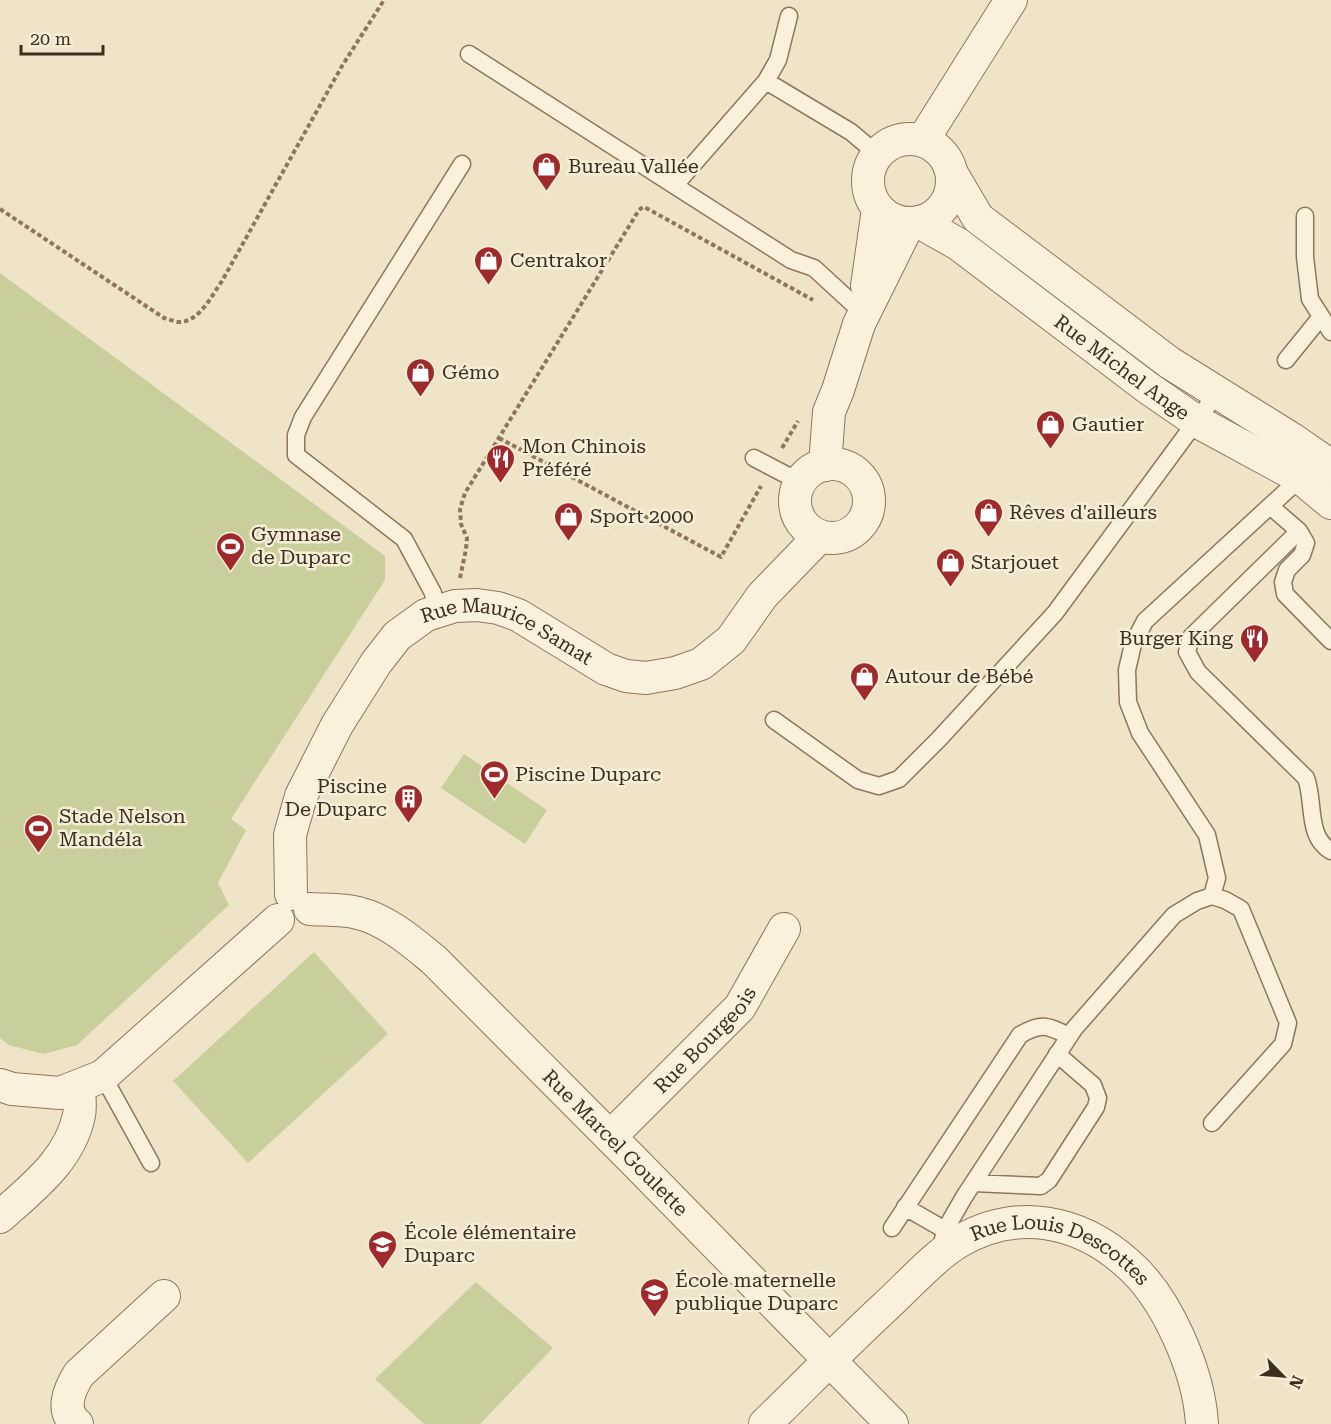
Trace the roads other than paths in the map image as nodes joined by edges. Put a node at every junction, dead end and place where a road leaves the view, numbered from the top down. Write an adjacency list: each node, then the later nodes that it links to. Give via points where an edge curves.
1 (1011, 0): 5 (street)
2 (789, 16): 4 (lane, via 778,60)
3 (469, 54): 9 (lane)
4 (766, 81): 6 (lane, via 851,132); 9 (lane)
5 (923, 140): 6 (street, via 898,140); 8 (street, via 943,153)
6 (877, 154): 10 (street, via 868,182)
7 (462, 164): 28 (lane, via 303,417 296,435 296,455 404,539)
8 (952, 174): 12 (street, via 952,190 945,205 934,216); 18 (street, Rue Michel Ange, via 978,218 1170,363)
9 (676, 184): 14 (lane, via 791,260 813,268)
10 (878, 209): 12 (street, via 898,222); 14 (street, Rue Maurice Samat)
11 (1305, 216): 13 (lane, via 1310,299)
12 (914, 223): 14 (street, Rue Maurice Samat); 19 (street, Rue Michel Ange, via 958,244)
13 (1320, 318): 15 (lane); 16 (lane)
14 (861, 319): 17 (street, Rue Maurice Samat)
15 (1331, 332)
16 (1286, 360)
17 (838, 390): 22 (street, Rue Maurice Samat); 23 (street, Rue Maurice Samat, via 848,452)
18 (1217, 393): 19 (lane); 21 (street, Rue Michel Ange, via 1292,438)
19 (1196, 421): 21 (street, Rue Michel Ange); 30 (lane, via 1055,613 899,779 879,786 858,780)
20 (754, 458): 22 (lane, via 771,467)
21 (1317, 467): 24 (street, Rue Michel Ange); 25 (lane)
22 (813, 474): 23 (street, via 837,465); 26 (street, Rue Maurice Samat, via 795,500)
23 (858, 474): 26 (street, Rue Maurice Samat, via 866,484 869,509 856,530 833,539)
24 (1331, 503)
25 (1270, 506): 27 (lane); 32 (lane, via 1145,621 1133,644 1127,670 1128,702 1140,733 1207,835 1216,878)
26 (809, 527): 28 (street, Rue Maurice Samat, via 731,640 701,664 675,674 626,676 606,669 518,615 477,605)
27 (1299, 531): 29 (lane, via 1306,543 1302,555 1287,570 1285,594); 31 (lane, via 1191,637 1187,652 1198,672 1306,778 1316,837)
28 (445, 608): 33 (street, Rue Maurice Samat, via 426,615 397,636 376,663 337,725 301,796 290,835)
29 (1331, 641)
30 (774, 720)
31 (1331, 851)
32 (1212, 896): 35 (lane, via 1197,900 1174,915); 39 (lane, via 1241,909 1288,1023 1283,1044)
33 (293, 908): 37 (street); 40 (street, Rue Marcel Goulette, via 358,913 408,938)
34 (784, 929): 40 (street, Rue Bourgeois, via 740,1007)
35 (1069, 1036): 36 (lane); 43 (lane, via 1047,1026 1020,1035)
36 (1057, 1054): 42 (lane); 42 (lane, via 1093,1085 1098,1098 1049,1180 1041,1186)
37 (91, 1082): 38 (street, via 60,1092); 41 (lane); 44 (street, via 71,1138 54,1167)
38 (0, 1085)
39 (1212, 1123)
40 (610, 1137): 48 (street, Rue Marcel Goulette)
41 (151, 1164)
42 (973, 1183): 46 (lane)
43 (905, 1207): 45 (lane); 46 (lane)
44 (0, 1217)
45 (892, 1228)
46 (942, 1244): 48 (street, Rue Louis Descottes); 52 (street, Rue Louis Descottes, via 1016,1222 1052,1223 1086,1234 1113,1250 1137,1271 1169,1320 1196,1384)
47 (164, 1296): 49 (street, via 79,1374 72,1385 67,1411)
48 (828, 1361): 50 (street, Rue Louis Descottes); 51 (street, Rue Marcel Goulette)
49 (77, 1424)
50 (765, 1424)
51 (892, 1424)
52 (1202, 1424)

